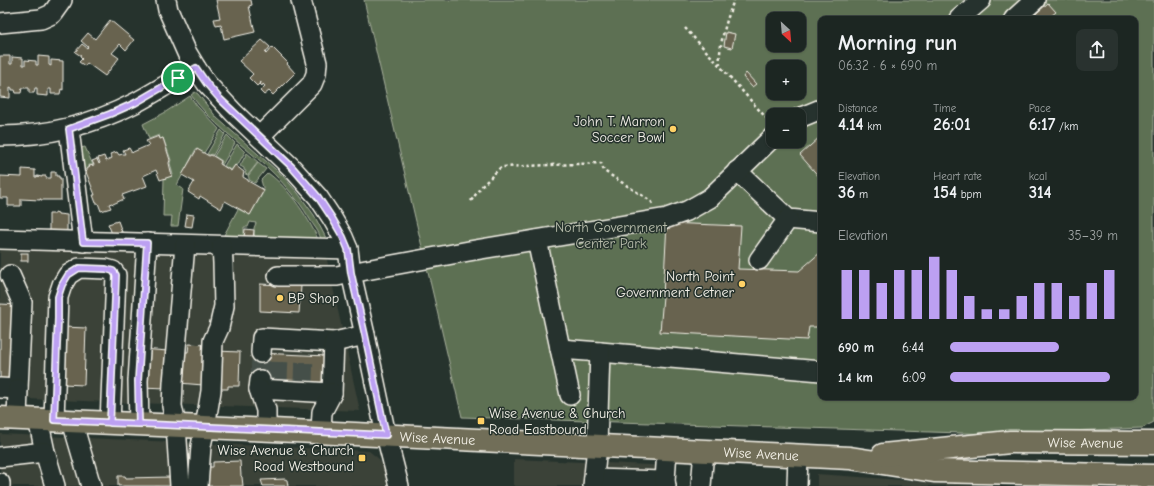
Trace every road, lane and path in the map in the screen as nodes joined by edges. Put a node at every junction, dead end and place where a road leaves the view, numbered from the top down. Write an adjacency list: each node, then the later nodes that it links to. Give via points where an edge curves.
1 (62, 0): 9 (street, via 52,14 41,19)
2 (166, 0): 12 (street, via 178,34)
3 (301, 0): 18 (street, via 317,63 316,74 312,84)
4 (734, 0): 11 (path, via 719,56)
5 (981, 0): 7 (street)
6 (1035, 0): 8 (street)
7 (962, 16)
8 (1017, 16)
9 (0, 24)
10 (685, 28): 11 (path)
11 (720, 66): 15 (path)
12 (196, 68): 16 (street, via 135,103); 18 (street, via 220,99)
13 (818, 110): 14 (street)
14 (806, 115)
15 (766, 118)
16 (69, 129): 17 (street, via 37,135); 27 (street)
17 (0, 136)
18 (260, 136): 31 (street, via 318,197)
19 (766, 144): 20 (street)
20 (737, 171): 22 (street); 23 (street, via 710,198 687,211)
21 (471, 201): 23 (path, via 501,167 601,163 604,171 651,200)
22 (788, 219): 24 (street); 32 (street)
23 (658, 220): 26 (street)
24 (818, 222)
25 (0, 239): 27 (street)
26 (537, 240): 33 (street); 39 (street)
27 (83, 242): 28 (street)
28 (147, 243): 29 (street); 48 (street, via 138,381)
29 (185, 245): 30 (street); 49 (street, via 173,383 172,406)
30 (222, 246): 31 (street); 50 (street, via 224,306 213,341 211,391)
31 (348, 249): 33 (street)
32 (759, 260)
33 (351, 273): 35 (street, via 337,276); 36 (street)
34 (10, 274): 42 (street, via 22,302)
35 (278, 276)
36 (365, 335): 37 (street); 53 (street)
37 (334, 342): 38 (street, via 305,348); 43 (street)
38 (273, 349)
39 (560, 349): 40 (street); 44 (street)
40 (600, 352): 41 (street); 55 (street)
41 (818, 371)
42 (9, 389): 45 (street)
43 (332, 393): 51 (street, via 302,387 268,385); 52 (street, via 322,412)
44 (570, 395)
45 (9, 418): 46 (main road, Wise Avenue)
46 (55, 420): 47 (main road, Wise Avenue); 47 (street, via 58,297 62,285 68,275 79,268 106,269 116,275); 58 (street); 70 (street)
47 (110, 423): 48 (main road, Wise Avenue)
48 (139, 424): 49 (main road, Wise Avenue)
49 (176, 425): 50 (main road, Wise Avenue); 71 (street)
50 (205, 427): 51 (main road, Wise Avenue); 72 (street)
51 (266, 429): 52 (main road, Wise Avenue)
52 (321, 432): 53 (main road, Wise Avenue)
53 (386, 435): 55 (main road, Wise Avenue); 73 (street)
54 (1154, 443): 61 (main road, Wise Avenue, via 1010,442)
55 (597, 446): 56 (main road, Wise Avenue); 66 (street)
56 (667, 449): 57 (main road, Wise Avenue); 67 (street)
57 (704, 451): 59 (main road, Wise Avenue); 74 (street)
58 (45, 452): 60 (street); 69 (street)
59 (798, 455): 61 (main road, Wise Avenue); 75 (street)
60 (0, 457)
61 (850, 458): 64 (main road, Wise Avenue)
62 (1088, 475): 63 (main road, Wise Avenue); 64 (main road, Wise Avenue); 76 (main road)
63 (1154, 476)
64 (1027, 480)
65 (0, 483): 68 (street)
66 (594, 483): 67 (street)
67 (664, 484)
68 (0, 486)
69 (55, 486)
70 (91, 486)
71 (180, 486)
72 (198, 486)
73 (399, 486)
74 (701, 486)
75 (797, 486)
76 (1143, 486)

